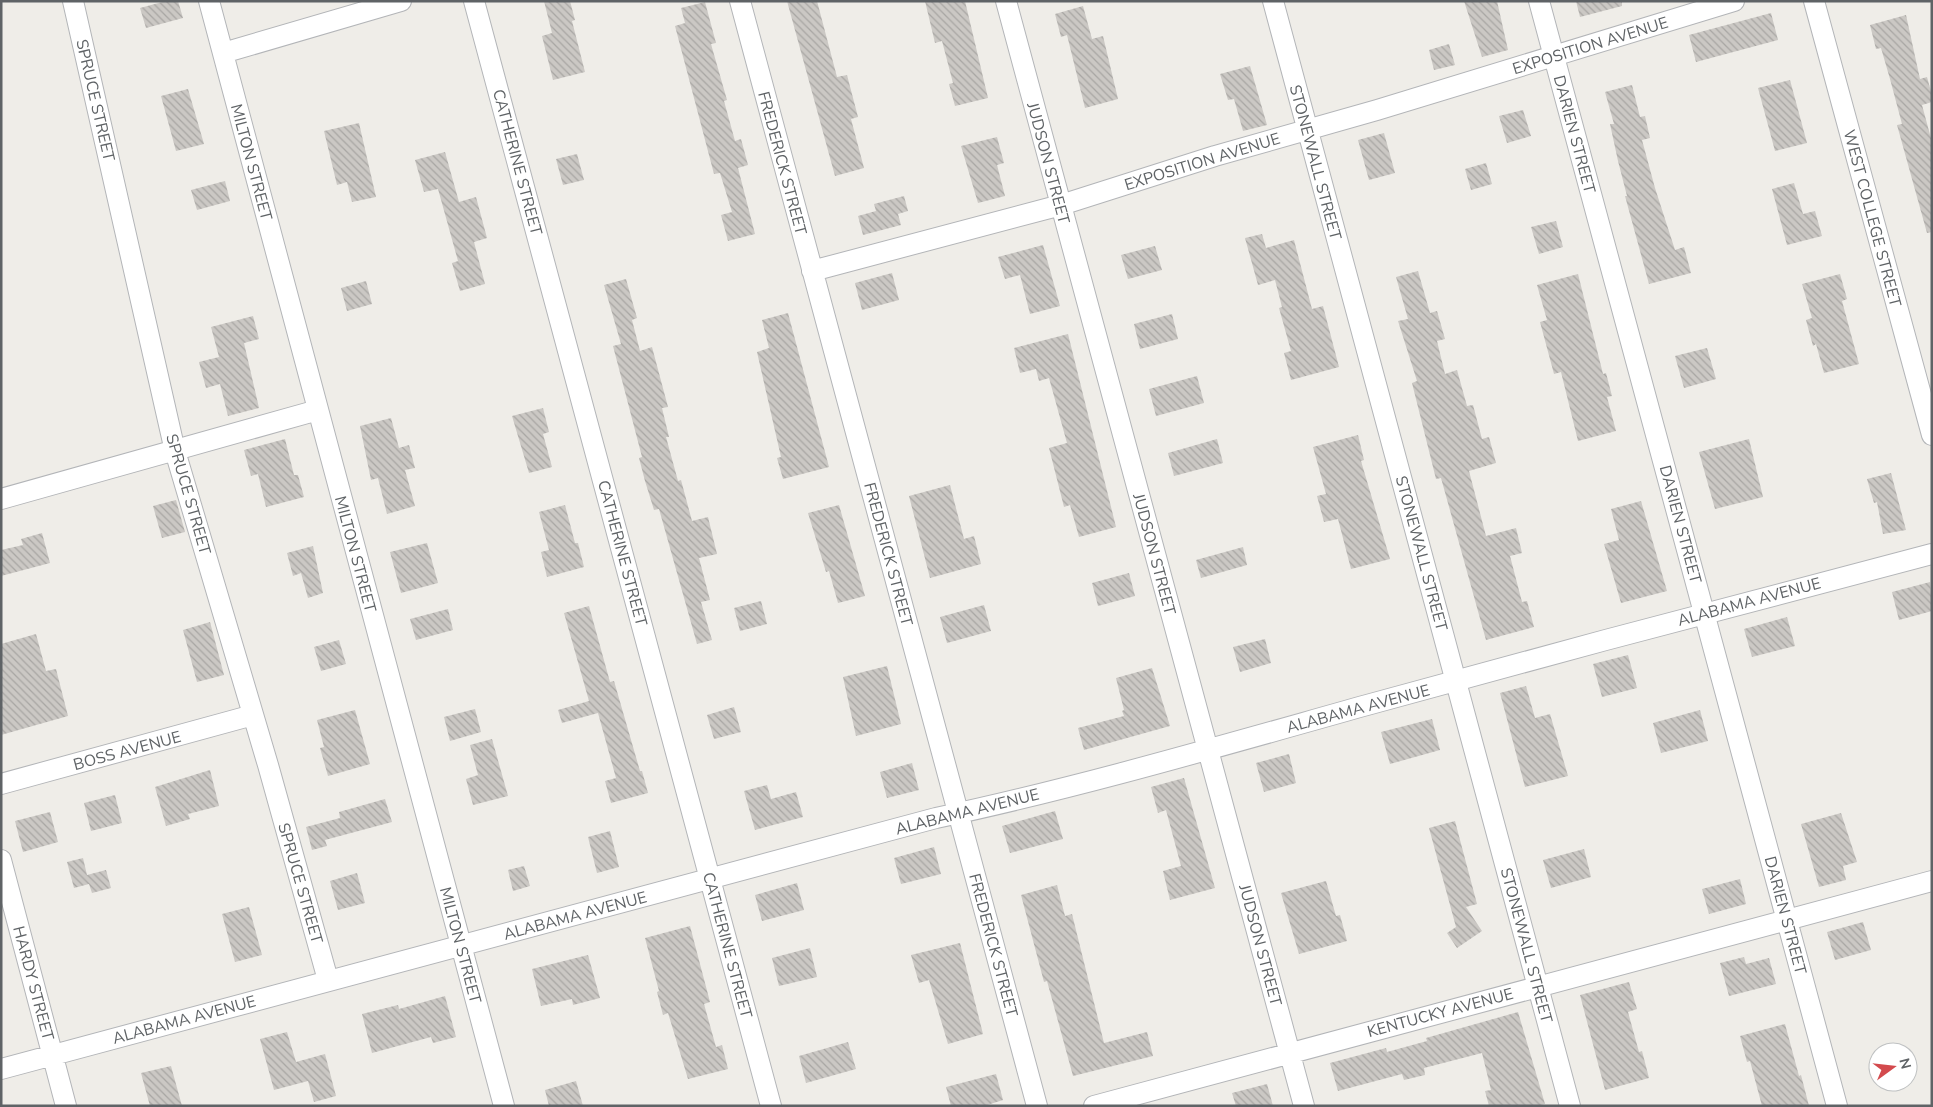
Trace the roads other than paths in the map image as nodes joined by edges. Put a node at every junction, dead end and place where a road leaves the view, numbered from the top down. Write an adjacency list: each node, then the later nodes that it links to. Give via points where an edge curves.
1 (73, 1): 18 (street, SPRUCE STREET)
2 (209, 1): 11 (street, MILTON STREET)
3 (401, 1): 11 (street)
4 (474, 1): 28 (street, CATHERINE STREET)
5 (740, 1): 15 (street, FREDERICK STREET)
6 (1006, 1): 14 (street, JUDSON STREET)
7 (1273, 1): 13 (street, STONEWALL STREET)
8 (1539, 1): 12 (street, DARIEN STREET)
9 (1734, 1): 12 (street, EXPOSITION AVENUE)
10 (1814, 1): 17 (street, WEST COLLEGE STREET)
11 (223, 53): 16 (street, MILTON STREET)
12 (1554, 56): 13 (street, EXPOSITION AVENUE); 21 (street, DARIEN STREET)
13 (1307, 130): 14 (street, EXPOSITION AVENUE); 22 (street, STONEWALL STREET)
14 (1060, 205): 15 (street, EXPOSITION AVENUE); 24 (street, JUDSON STREET)
15 (812, 271): 26 (street, FREDERICK STREET)
16 (318, 410): 18 (street); 31 (street, MILTON STREET)
17 (1932, 435)
18 (175, 451): 19 (street); 23 (street, SPRUCE STREET)
19 (1, 499)
20 (1932, 554): 21 (street, ALABAMA AVENUE)
21 (1705, 612): 22 (street, ALABAMA AVENUE); 30 (street, DARIEN STREET)
22 (1456, 681): 24 (street, ALABAMA AVENUE); 33 (street, STONEWALL STREET)
23 (253, 715): 25 (street, BOSS AVENUE); 32 (street, SPRUCE STREET)
24 (1208, 749): 26 (street, ALABAMA AVENUE); 34 (street, JUDSON STREET)
25 (1, 784)
26 (959, 813): 28 (street, ALABAMA AVENUE); 40 (street, FREDERICK STREET)
27 (1, 860): 35 (street, HARDY STREET)
28 (710, 878): 31 (street, ALABAMA AVENUE); 39 (street, CATHERINE STREET)
29 (1932, 881): 30 (street, KENTUCKY AVENUE)
30 (1787, 919): 33 (street, KENTUCKY AVENUE); 44 (street, DARIEN STREET)
31 (461, 946): 32 (street, ALABAMA AVENUE); 38 (street, MILTON STREET)
32 (328, 980): 35 (street, ALABAMA AVENUE)
33 (1538, 986): 34 (street, KENTUCKY AVENUE); 43 (street, STONEWALL STREET)
34 (1290, 1053): 41 (street, KENTUCKY AVENUE); 42 (street, JUDSON STREET)
35 (52, 1055): 36 (street, ALABAMA AVENUE); 37 (street, HARDY STREET)
36 (1, 1069)
37 (66, 1106)
38 (504, 1106)
39 (771, 1106)
40 (1037, 1106)
41 (1094, 1106)
42 (1304, 1106)
43 (1570, 1106)
44 (1837, 1106)

